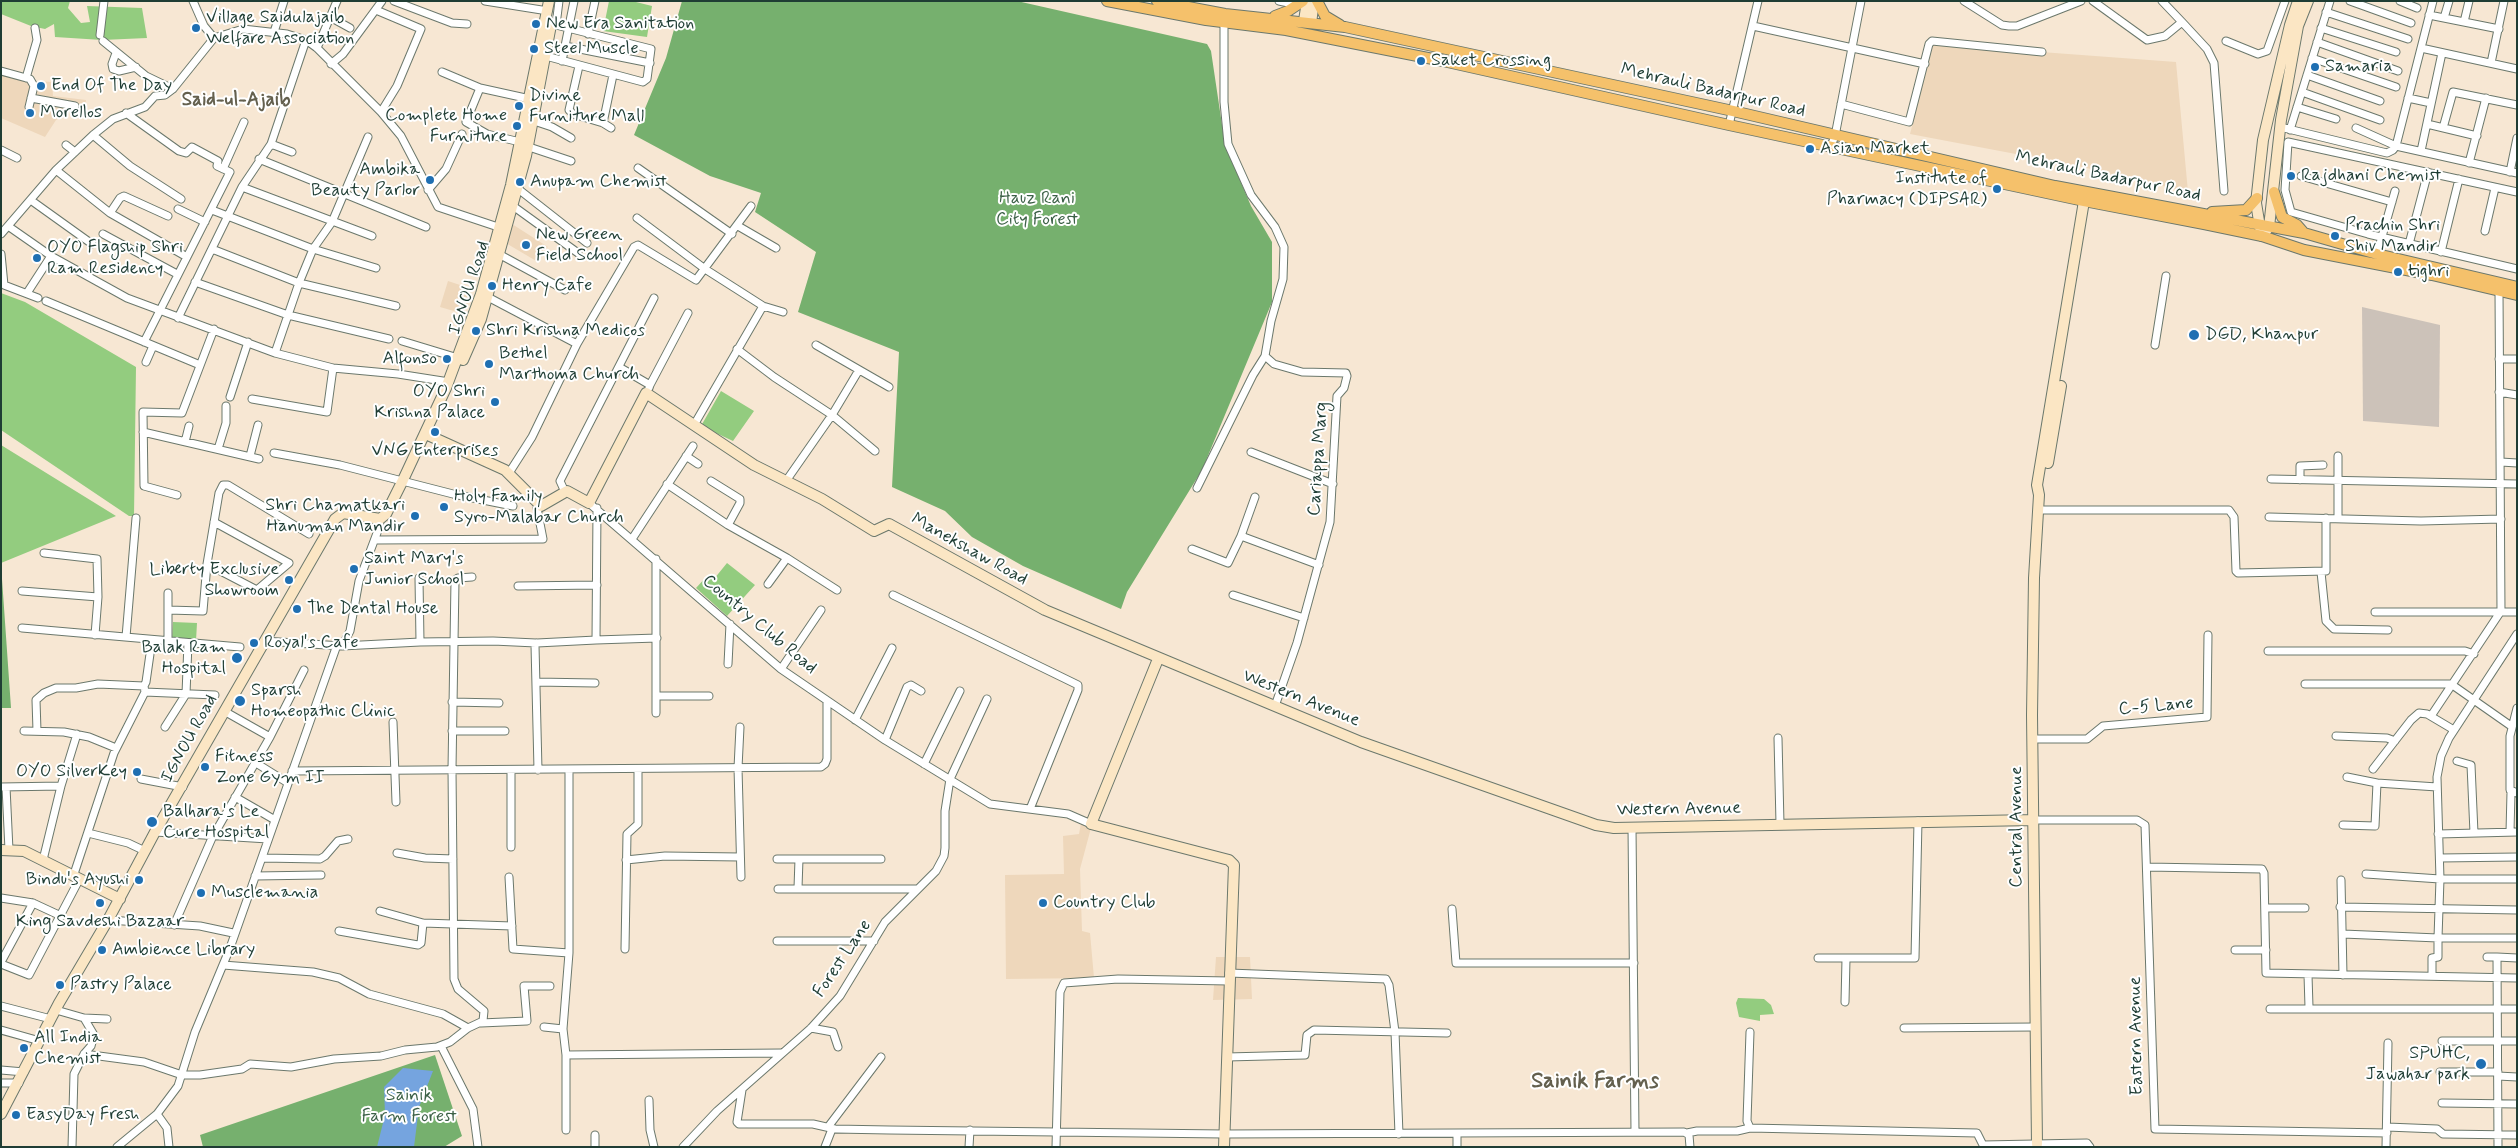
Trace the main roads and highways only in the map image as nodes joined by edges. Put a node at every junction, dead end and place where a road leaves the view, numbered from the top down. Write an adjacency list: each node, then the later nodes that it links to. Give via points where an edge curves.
1 (1107, 1): 8 (main road, Mehrauli Badarpur Road, via 1309,34)
2 (1156, 1): 5 (main road, Mehrauli Badarpur Road, via 1226,14)
3 (1315, 1): 6 (main road, via 1328,18)
4 (1303, 2): 5 (main road)
5 (1269, 17): 6 (main road, Mehrauli Badarpur Road)
6 (1345, 27): 7 (main road, Mehrauli Badarpur Road)
7 (1454, 51): 8 (main road); 11 (main road, Mehrauli Badarpur Road, via 1996,170 2055,186)
8 (1451, 63): 14 (main road, Mehrauli Badarpur Road, via 2084,201 2262,236 2304,250)
9 (2274, 192): 12 (main road, via 2282,216)
10 (2257, 198): 11 (main road, via 2246,210)
11 (2207, 214): 12 (main road, Mehrauli Badarpur Road)
12 (2304, 233): 13 (main road)
13 (2517, 287)
14 (2517, 295)

